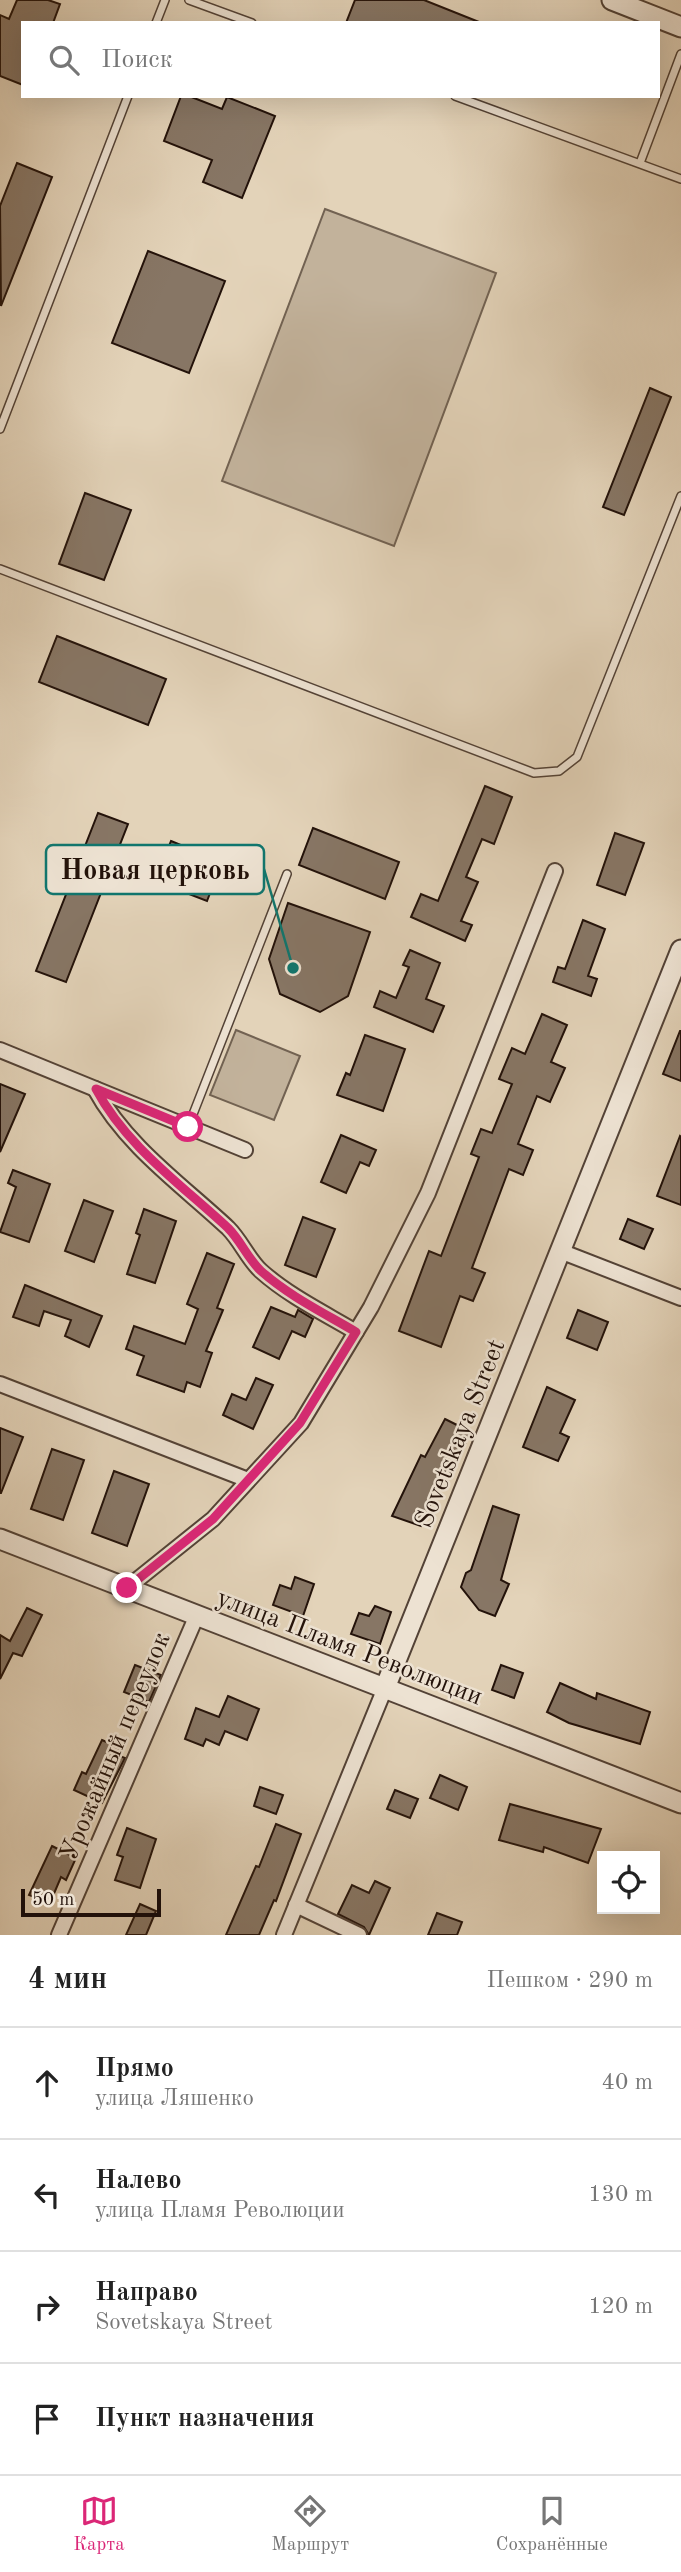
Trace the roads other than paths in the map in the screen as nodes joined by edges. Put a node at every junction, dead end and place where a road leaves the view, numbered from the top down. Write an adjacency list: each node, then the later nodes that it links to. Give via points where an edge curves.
1 (165, 0): 4 (lane)
2 (189, 0): 5 (lane)
3 (612, 0): 6 (street)
4 (157, 21)
5 (247, 21)
6 (681, 27)
7 (681, 54): 10 (lane)
8 (127, 98): 12 (lane)
9 (461, 98): 10 (lane)
10 (640, 163): 11 (lane)
11 (681, 179)
12 (0, 429)
13 (681, 496): 14 (lane, via 577,757 559,771 534,773)
14 (0, 569)
15 (555, 871): 24 (street, via 428,1193)
16 (287, 874): 20 (lane)
17 (681, 950): 22 (street, Sovetskaya Street)
18 (0, 1050): 19 (street)
19 (96, 1089): 20 (street); 24 (street, via 111,1117 231,1231 259,1270)
20 (188, 1127): 21 (street)
21 (245, 1150)
22 (560, 1251): 23 (street); 30 (street, Sovetskaya Street)
23 (681, 1298)
24 (356, 1332): 26 (street, via 300,1423)
25 (0, 1384): 26 (street)
26 (248, 1480): 28 (street, via 213,1519)
27 (0, 1539): 28 (street, улица Пламя Революции)
28 (127, 1588): 29 (street, улица Пламя Революции)
29 (197, 1615): 30 (street, улица Пламя Революции); 33 (street, Урожайный переулок)
30 (385, 1688): 31 (street, улица Пламя Революции); 32 (street, Sovetskaya Street)
31 (681, 1803)
32 (296, 1905): 34 (street, Sovetskaya Street); 35 (street)
33 (59, 1935)
34 (284, 1935)
35 (359, 1935)

